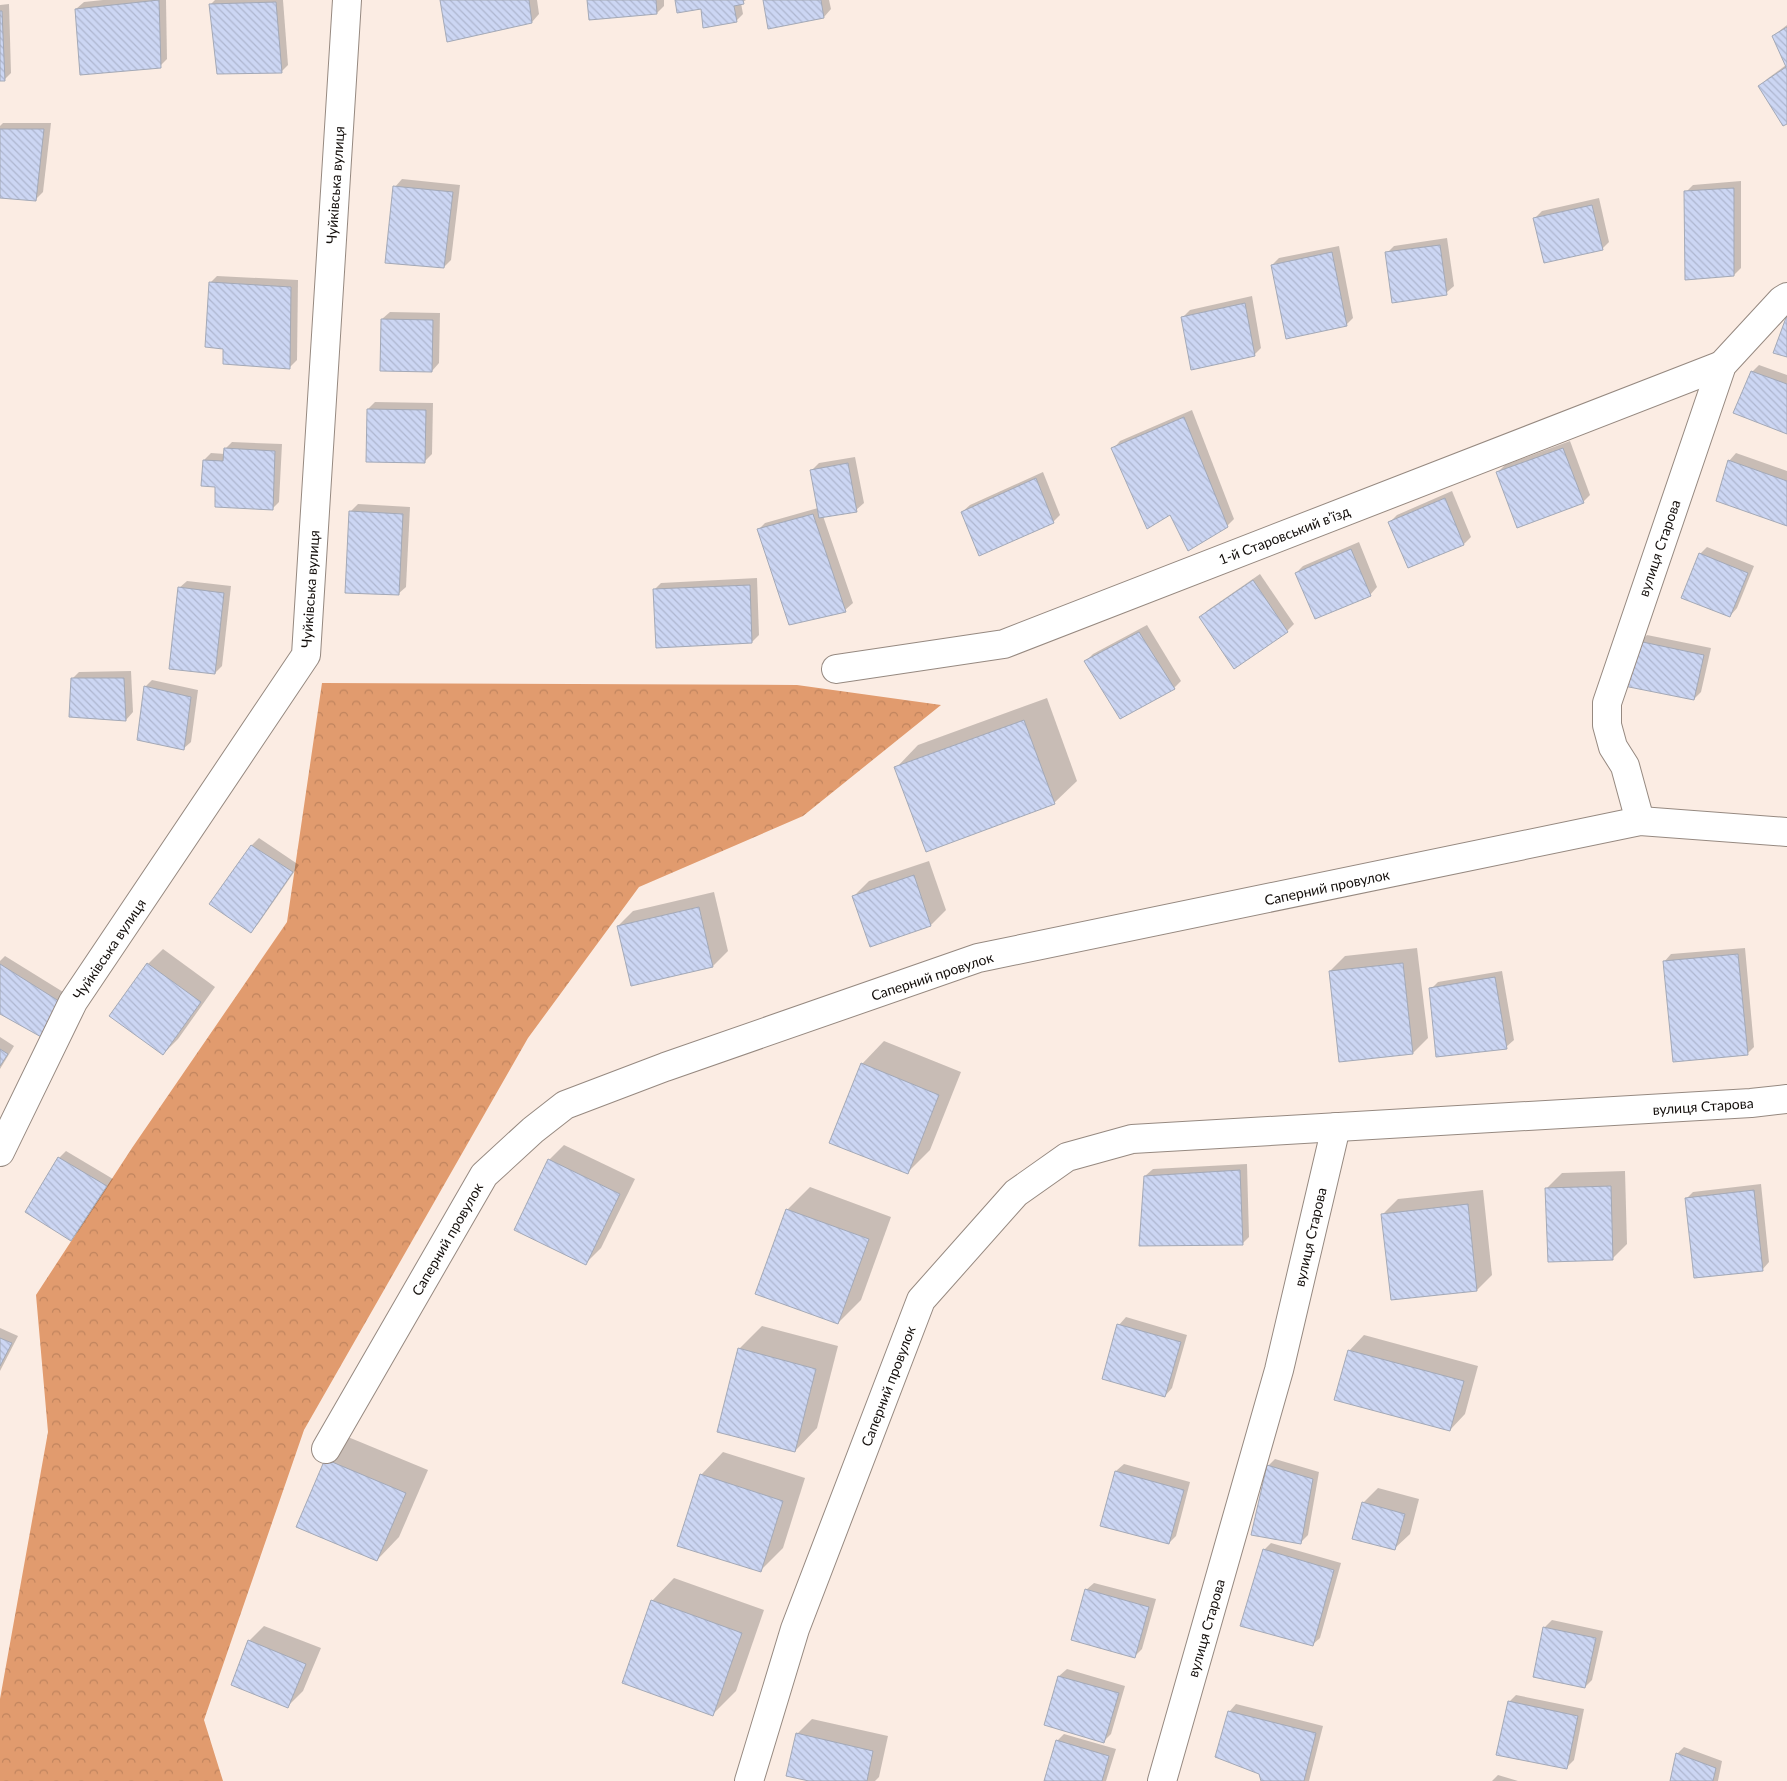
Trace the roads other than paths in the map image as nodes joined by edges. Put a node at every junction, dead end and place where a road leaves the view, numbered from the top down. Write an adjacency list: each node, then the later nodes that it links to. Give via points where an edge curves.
1 (347, 0): 9 (street, Чуйківська вулиця, via 306,655 73,1002)
2 (1787, 298): 3 (street, вулиця Старова)
3 (1722, 364): 4 (street, 1-й Старовський в’їзд, via 1004,644); 5 (street, вулиця Старова, via 1607,703 1607,726 1613,747 1625,766)
4 (836, 669)
5 (1640, 822): 6 (street, Саперний провулок); 10 (street, Саперний провулок, via 978,958 565,1105 484,1174)
6 (1787, 832)
7 (1787, 1099): 8 (street, вулиця Старова)
8 (1336, 1127): 11 (street, Саперний провулок, via 1132,1139 1067,1157 1016,1193 921,1300 795,1629); 12 (street, вулиця Старова, via 1279,1370)
9 (0, 1152)
10 (326, 1448)
11 (749, 1781)
12 (1162, 1781)

